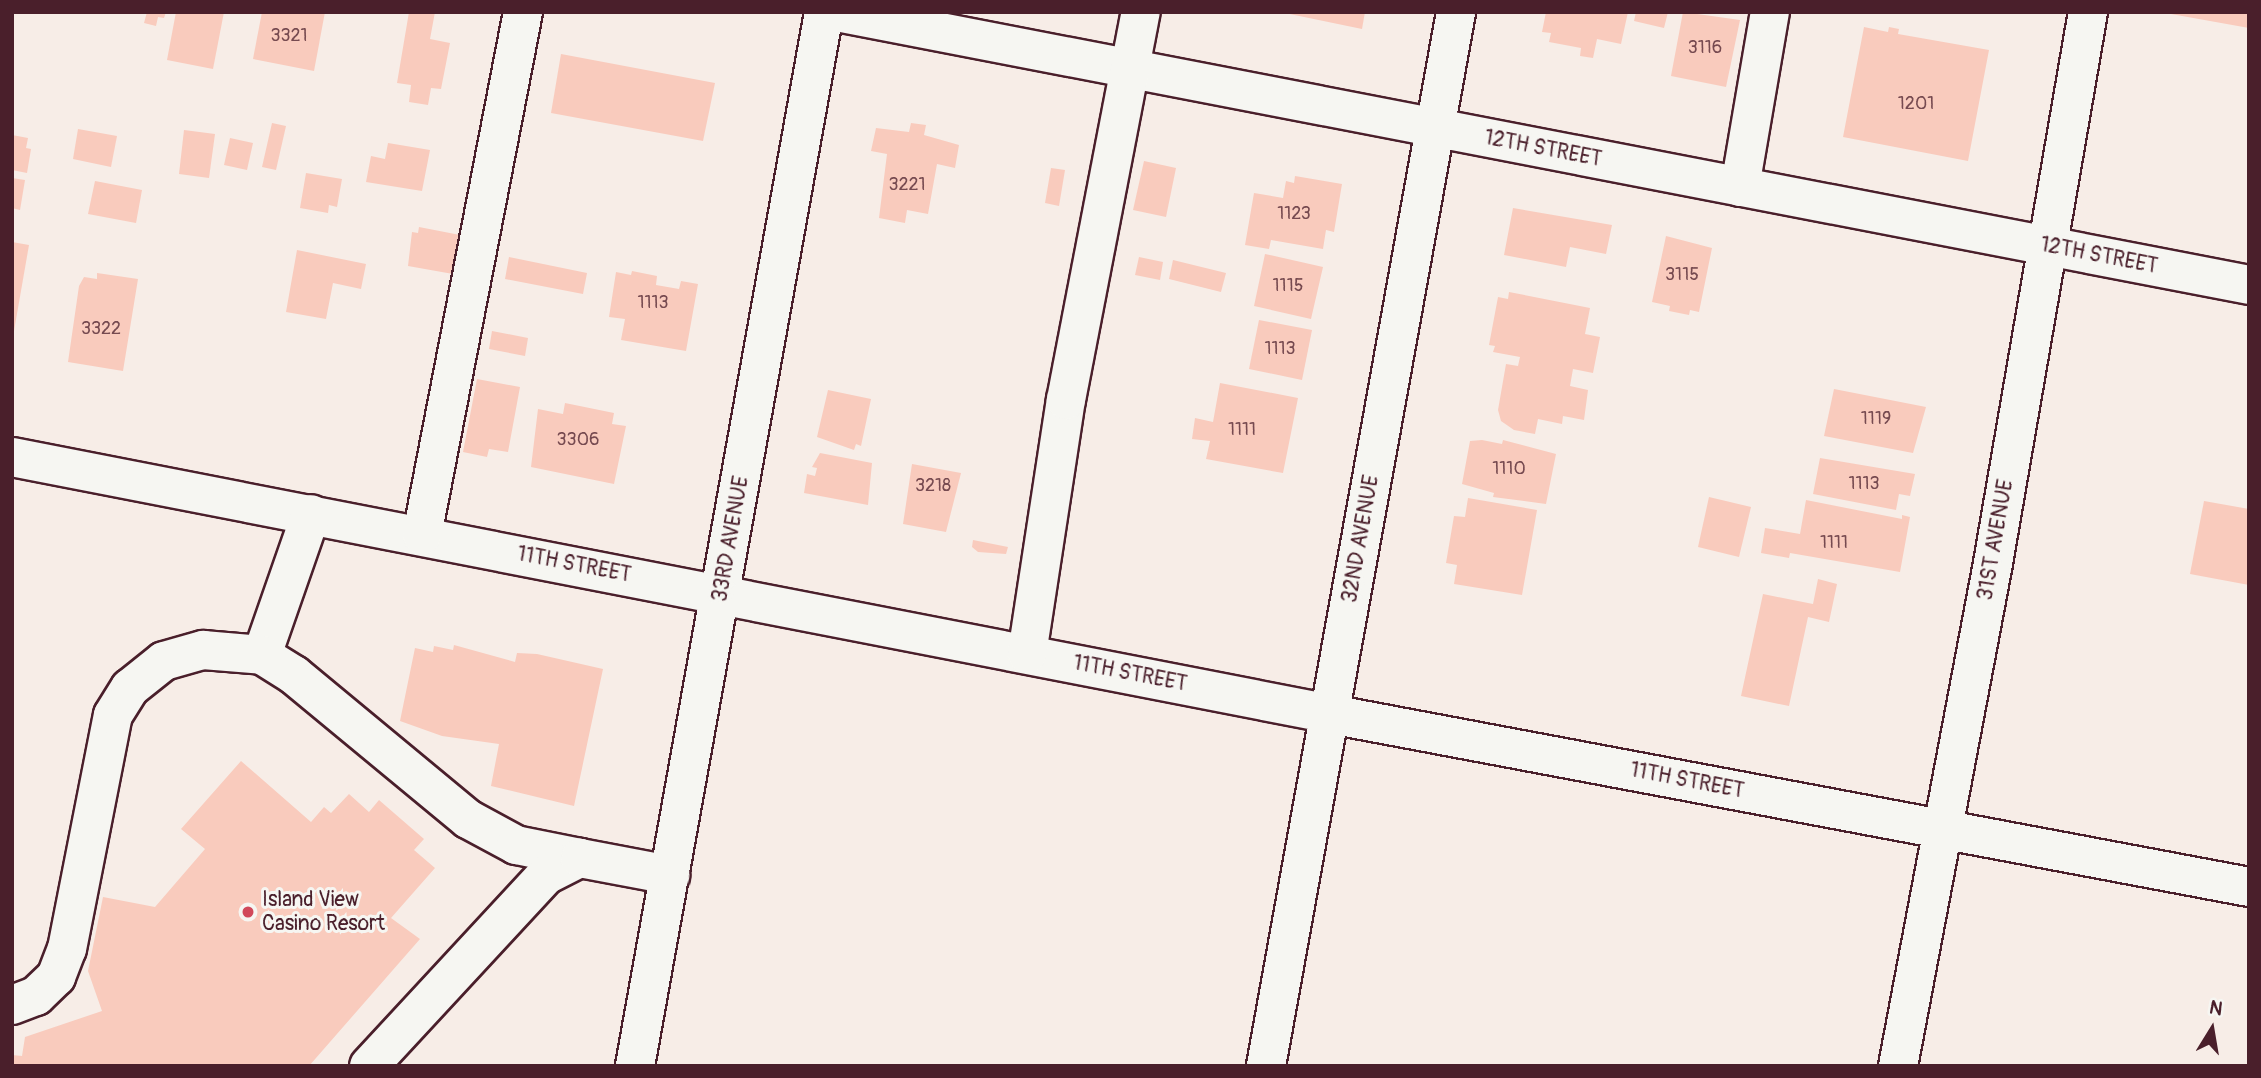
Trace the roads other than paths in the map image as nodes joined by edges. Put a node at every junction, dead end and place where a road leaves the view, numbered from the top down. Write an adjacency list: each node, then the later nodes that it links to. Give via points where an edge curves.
1 (523, 12): 15 (street)
2 (824, 12): 16 (street, 33RD AVENUE)
3 (837, 12): 8 (street, 12TH STREET)
4 (1141, 12): 8 (street)
5 (1456, 12): 9 (street, 32ND AVENUE)
6 (1770, 12): 10 (street)
7 (2088, 12): 11 (street, 31ST AVENUE)
8 (1132, 70): 9 (street, 12TH STREET); 17 (street, via 1066,400)
9 (1436, 129): 10 (street, 12TH STREET); 19 (street, 32ND AVENUE)
10 (1740, 187): 11 (street, 12TH STREET)
11 (2046, 246): 12 (street, 12TH STREET); 20 (street, 31ST AVENUE)
12 (2249, 285)
13 (12, 457): 14 (street, 11TH STREET)
14 (311, 514): 15 (street, 11TH STREET); 18 (street)
15 (422, 536): 16 (street, 11TH STREET)
16 (721, 594): 17 (street, 11TH STREET); 22 (street, 33RD AVENUE)
17 (1027, 654): 19 (street, 11TH STREET)
18 (262, 655): 21 (street, via 294,675 468,819 516,845); 24 (street, via 203,650 164,662 130,688 113,715 67,949 56,977 36,996)
19 (1330, 714): 20 (street, 11TH STREET); 27 (street, 32ND AVENUE)
20 (1943, 829): 23 (street, 11TH STREET); 28 (street, 31ST AVENUE)
21 (580, 858): 22 (street); 25 (street, via 546,875 524,894)
22 (670, 875): 26 (street, 33RD AVENUE)
23 (2249, 887)
24 (12, 1005)
25 (369, 1066)
26 (635, 1066)
27 (1266, 1066)
28 (1898, 1066)

